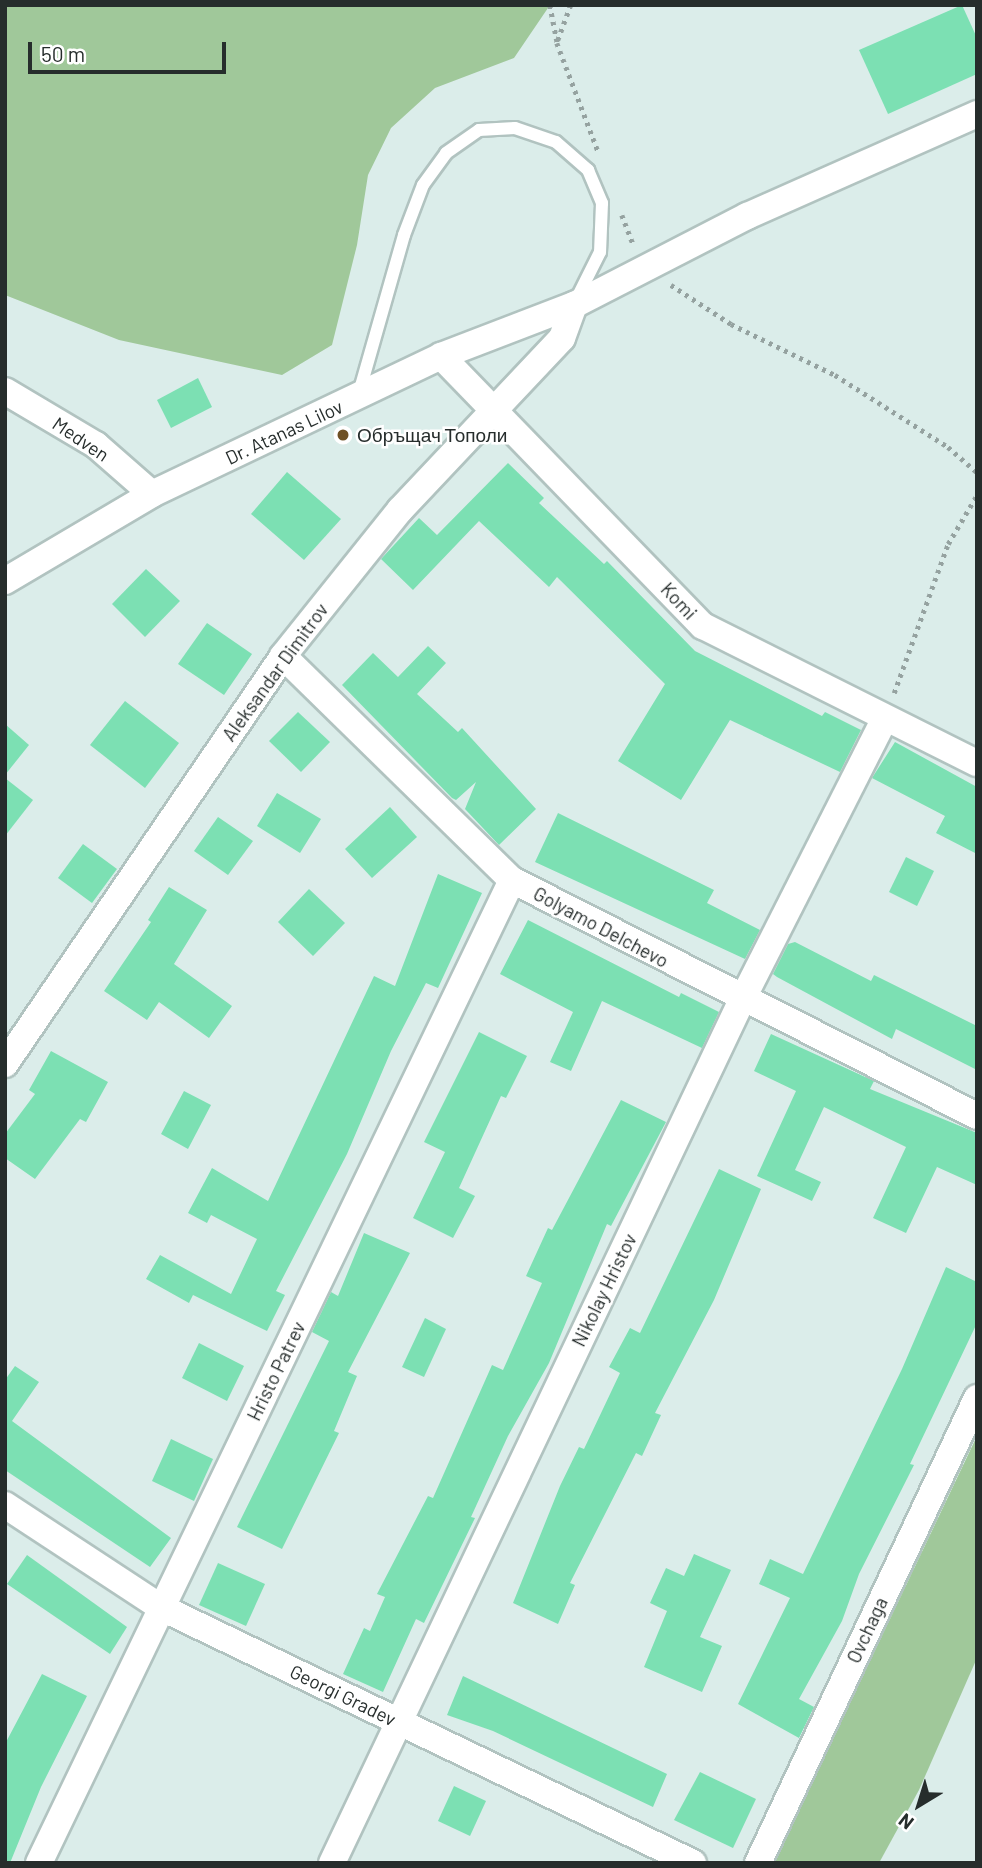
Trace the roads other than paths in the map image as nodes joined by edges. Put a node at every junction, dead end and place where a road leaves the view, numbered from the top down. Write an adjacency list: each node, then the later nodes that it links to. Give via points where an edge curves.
1 (977, 114): 2 (street, Dr. Atanas Lilov, via 747,216)
2 (574, 305): 3 (street, Dr. Atanas Lilov); 5 (lane, via 600,252 602,203 588,170 556,142 514,128 479,130 446,153 423,185 404,235); 6 (street, Aleksandar Dimitrov, via 562,338)
3 (441, 356): 5 (street, Dr. Atanas Lilov); 6 (street, Komi)
4 (5, 391): 7 (street, Medven, via 96,445)
5 (358, 398): 7 (street, Dr. Atanas Lilov)
6 (495, 407): 9 (street, Aleksandar Dimitrov, via 349,569); 10 (street, Komi, via 703,626)
7 (152, 494): 8 (street, Dr. Atanas Lilov)
8 (5, 581)
9 (282, 656): 12 (street, Golyamo Delchevo); 14 (street, Aleksandar Dimitrov)
10 (884, 720): 11 (street, Komi); 13 (street, Nikolay Hristov)
11 (977, 763)
12 (512, 880): 13 (street, Golyamo Delchevo); 18 (street, Hristo Patrev)
13 (742, 1000): 15 (street, Golyamo Delchevo); 19 (street, Nikolay Hristov)
14 (6, 1061)
15 (977, 1116)
16 (977, 1398): 23 (street, Ovchaga)
17 (5, 1505): 18 (street, Georgi Gradev)
18 (162, 1608): 19 (street, Georgi Gradev); 20 (street, Hristo Patrev)
19 (398, 1722): 21 (street, Nikolay Hristov); 22 (street, Georgi Gradev)
20 (39, 1863)
21 (332, 1863)
22 (693, 1863)
23 (758, 1863)

